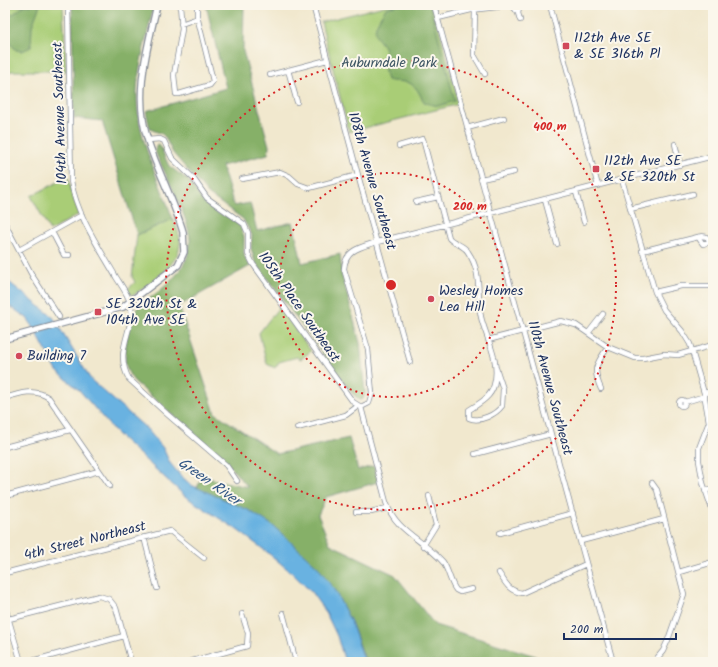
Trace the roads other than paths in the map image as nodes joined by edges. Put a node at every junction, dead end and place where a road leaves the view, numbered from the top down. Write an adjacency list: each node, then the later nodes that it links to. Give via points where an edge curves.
1 (68, 5): 41 (street, 104th Avenue Southeast, via 71,181)
2 (157, 5): 23 (main road, via 141,85 141,109)
3 (180, 5): 15 (street)
4 (197, 5): 12 (street)
5 (313, 5): 16 (street, 108th Avenue Southeast)
6 (434, 5): 13 (street, 110th Avenue Southeast)
7 (513, 5): 10 (street); 11 (street)
8 (520, 5): 11 (street)
9 (550, 5): 33 (street)
10 (475, 10): 13 (street); 18 (street, via 474,54)
11 (518, 13): 14 (street)
12 (198, 18): 15 (street); 15 (street, via 212,83 176,94 174,75)
13 (438, 18): 22 (street, 110th Avenue Southeast)
14 (520, 20)
15 (181, 24)
16 (327, 60): 17 (street); 29 (street, 108th Avenue Southeast)
17 (288, 70): 19 (street); 20 (street)
18 (485, 74)
19 (270, 75)
20 (297, 102)
21 (504, 118): 22 (street)
22 (467, 128): 31 (street, 110th Avenue Southeast)
23 (148, 140): 54 (main road, via 181,225 185,246 178,265); 71 (street, 105th Place Southeast, via 164,140 171,157 193,178 207,198 244,224 248,233 247,250 251,261 348,396)
24 (675, 144): 27 (street)
25 (399, 146): 36 (street, via 424,139)
26 (713, 156): 27 (street)
27 (680, 165): 32 (street)
28 (514, 172): 31 (street)
29 (358, 175): 30 (street, via 309,188 280,172); 47 (street, 108th Avenue Southeast)
30 (242, 179)
31 (480, 179): 40 (street, 110th Avenue Southeast)
32 (622, 180): 33 (street); 39 (street)
33 (598, 186): 34 (street)
34 (576, 192): 37 (street); 42 (street)
35 (693, 194): 39 (street)
36 (438, 196): 38 (street); 44 (street)
37 (545, 200): 40 (street); 48 (street)
38 (416, 202)
39 (630, 209): 50 (street)
40 (490, 214): 44 (street); 57 (street, 110th Avenue Southeast)
41 (82, 215): 45 (street); 54 (street, 104th Avenue Southeast)
42 (584, 222)
43 (5, 224): 49 (street)
44 (446, 226): 47 (street); 60 (street, via 450,240 468,251 479,278 479,307)
45 (52, 232): 49 (street); 51 (street, via 64,255)
46 (698, 237): 50 (street)
47 (377, 242): 64 (street, 108th Avenue Southeast); 71 (street, via 357,248 347,257 344,266 364,330 369,356 371,398 366,405)
48 (557, 244)
49 (18, 250): 56 (street)
50 (642, 251): 53 (street)
51 (69, 255)
52 (713, 286): 53 (street, via 681,286)
53 (655, 292): 63 (street, via 664,310 686,336)
54 (130, 302): 59 (main road, via 117,310); 79 (street, via 130,320 123,359 129,379 226,465)
55 (602, 314): 58 (street)
56 (59, 317)
57 (523, 330): 58 (street, via 561,321); 60 (street); 75 (street, 110th Avenue Southeast)
58 (588, 332): 62 (street)
59 (5, 339)
60 (488, 340): 65 (street)
61 (713, 345): 63 (street)
62 (608, 347): 63 (street, via 639,358 664,354 678,355); 66 (street, via 595,369 595,377)
63 (692, 351): 68 (street)
64 (410, 362)
65 (496, 368): 65 (street, via 493,388 485,399 469,410 469,418 489,416 502,406 502,388)
66 (601, 389)
67 (713, 391): 68 (street)
68 (705, 394): 70 (street); 73 (street)
69 (5, 398): 74 (street, via 36,392 47,396)
70 (685, 402)
71 (360, 406): 72 (street, via 346,415); 86 (street)
72 (297, 428)
73 (710, 429): 83 (street, via 698,454)
74 (70, 430): 76 (street); 78 (street)
75 (551, 434): 77 (street); 89 (street, 110th Avenue Southeast)
76 (5, 447)
77 (475, 454)
78 (99, 471): 81 (street); 84 (street)
79 (237, 481)
80 (652, 483): 90 (street, via 657,490)
81 (110, 486)
82 (713, 488): 83 (street)
83 (705, 491): 88 (street)
84 (5, 496)
85 (429, 496): 94 (street, via 436,525)
86 (387, 508): 87 (street); 94 (street, via 398,524)
87 (356, 512)
88 (713, 512)
89 (574, 513): 91 (street); 93 (street, 110th Avenue Southeast)
90 (664, 519): 93 (street); 98 (street)
91 (500, 534)
92 (144, 537): 95 (street, 4th Street Northeast, via 172,531); 99 (street, 4th Street Northeast); 101 (street)
93 (581, 541): 97 (street, 110th Avenue Southeast)
94 (423, 546): 102 (street, via 444,564 455,589)
95 (204, 558)
96 (713, 562): 98 (street)
97 (586, 564): 100 (street, via 522,593 513,592); 115 (street, 110th Avenue Southeast)
98 (679, 572): 116 (street, via 683,601 663,651)
99 (5, 573)
100 (499, 573)
101 (157, 588)
102 (472, 589)
103 (5, 607): 106 (street)
104 (283, 613): 114 (street)
105 (242, 614): 108 (street, via 248,633 248,645)
106 (9, 619): 107 (street, via 91,597 104,596 112,601); 109 (street)
107 (124, 636): 110 (street); 111 (street)
108 (216, 654): 112 (street); 113 (street)
109 (21, 662)
110 (28, 662)
111 (131, 662)
112 (189, 662)
113 (218, 662)
114 (296, 662)
115 (613, 662)
116 (654, 662)

